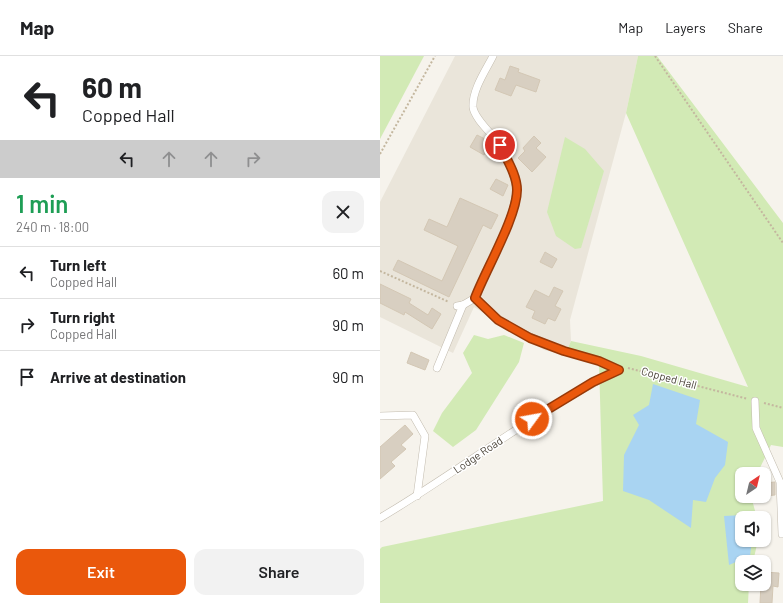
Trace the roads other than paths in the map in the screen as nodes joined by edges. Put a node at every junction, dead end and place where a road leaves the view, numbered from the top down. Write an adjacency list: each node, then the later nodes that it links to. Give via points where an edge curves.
1 (493, 56): 2 (lane, via 475,94 474,115 500,145 517,190 512,214)
2 (475, 298): 3 (lane, via 460,306); 6 (lane, Lodge Road, via 498,320 530,338 619,370 593,382 520,427)
3 (437, 368)
4 (755, 401): 8 (lane, via 756,428 780,482)
5 (380, 416): 6 (lane, via 413,415 425,436)
6 (417, 496): 7 (lane, Lodge Road)
7 (380, 518)
8 (782, 534)

